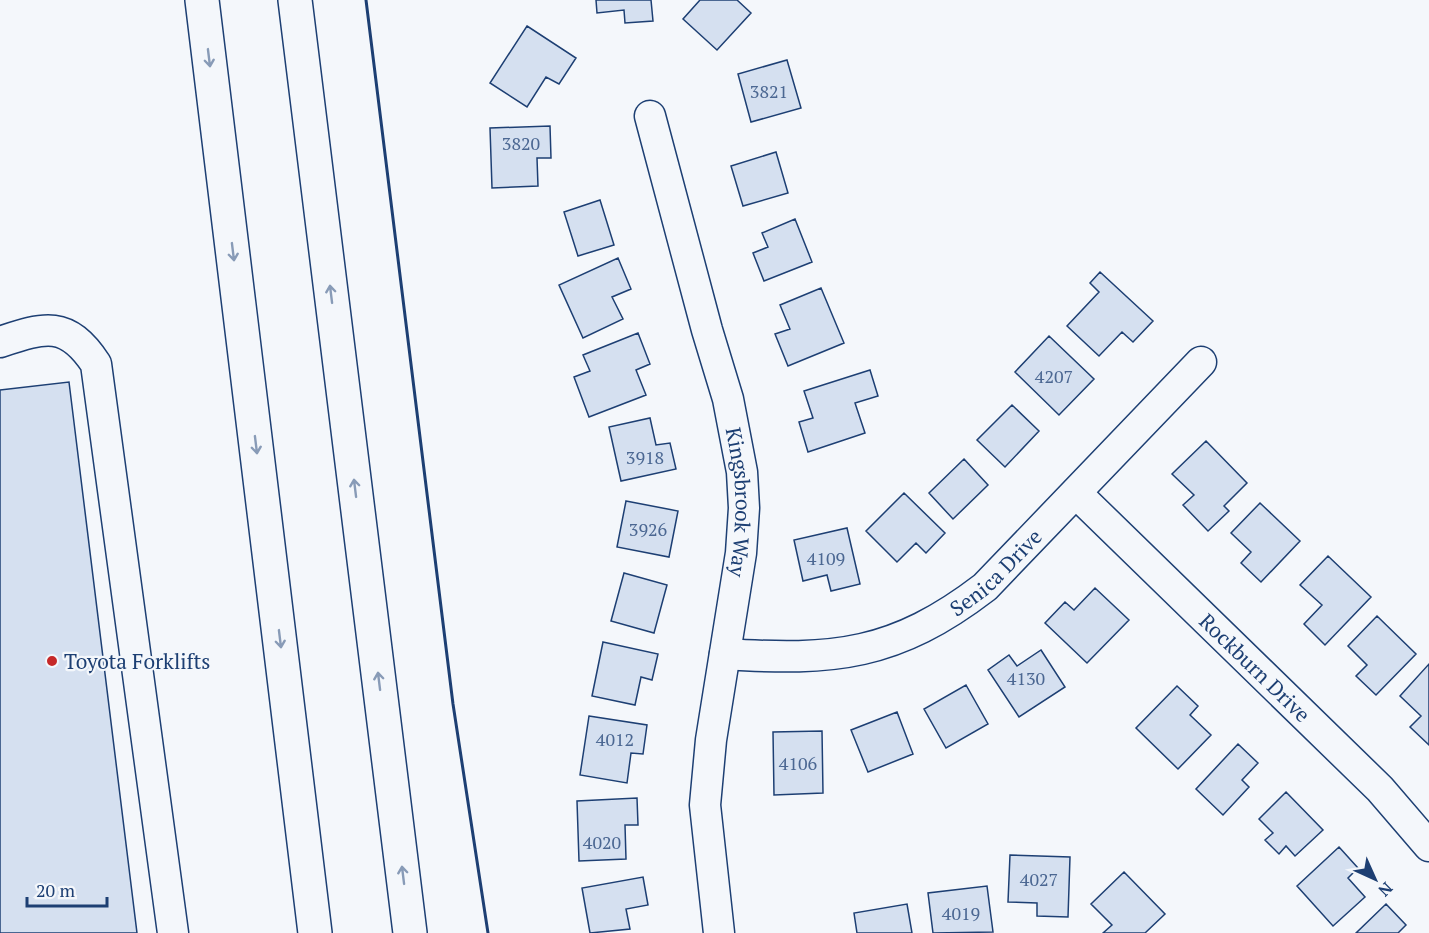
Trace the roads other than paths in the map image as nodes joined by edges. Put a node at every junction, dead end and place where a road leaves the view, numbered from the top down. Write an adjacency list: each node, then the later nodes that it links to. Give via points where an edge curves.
1 (202, 0): 10 (highway, one-way to 10)
2 (295, 0): 11 (highway, one-way to 2)
3 (650, 116): 7 (street, Kingsbrook Way, via 738,438 744,508)
4 (0, 342): 9 (street, via 27,333 58,330 82,342 96,364)
5 (1201, 362): 6 (street, Senica Drive)
6 (1076, 493): 7 (street, Senica Drive, via 985,587 924,628 886,645 853,653 792,658); 8 (street, Rockburn Drive, via 1380,789)
7 (725, 654): 12 (street, Kingsbrook Way, via 705,805)
8 (1429, 846)
9 (173, 933)
10 (315, 933)
11 (410, 933)
12 (719, 933)

